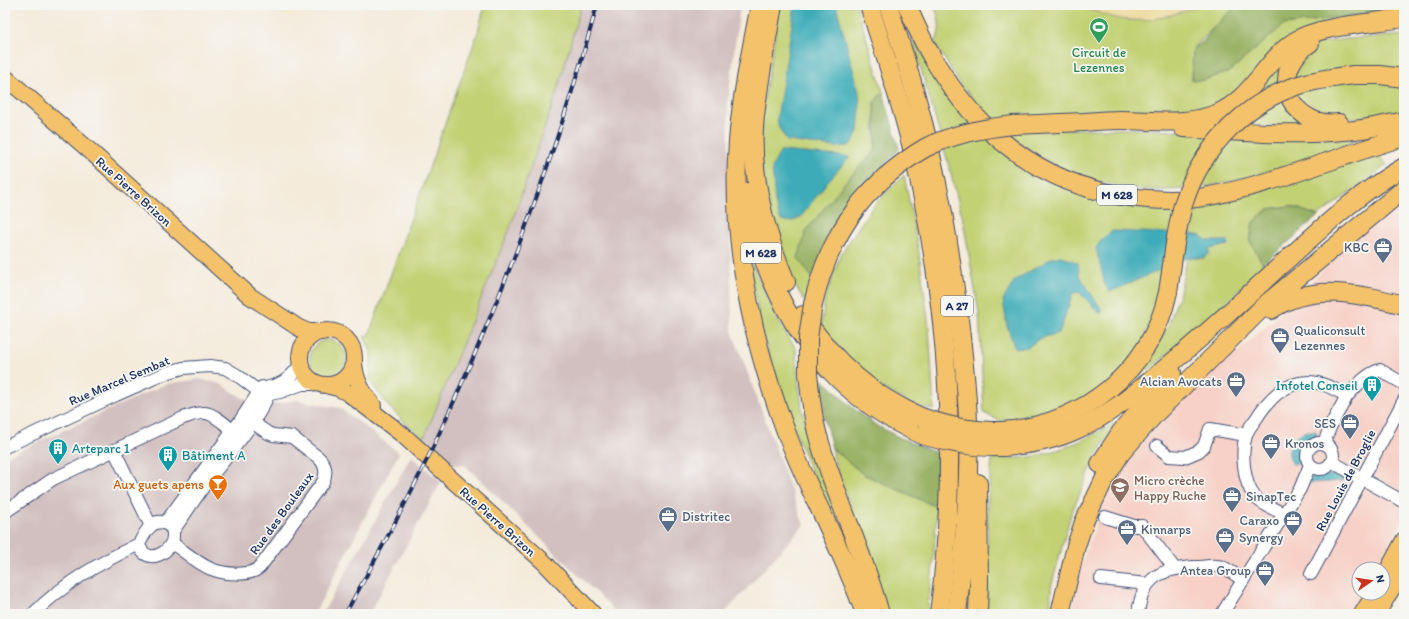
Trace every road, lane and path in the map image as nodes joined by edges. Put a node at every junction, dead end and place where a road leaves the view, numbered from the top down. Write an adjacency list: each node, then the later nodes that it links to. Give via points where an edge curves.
1 (760, 5): 61 (highway, via 740,114 737,158 739,236 749,306 777,408 853,580)
2 (766, 5): 34 (highway, M 628, bridge, via 751,95 745,181 752,226 761,255 786,309 816,356 839,380 879,413 922,435 946,442 985,448)
3 (772, 5): 34 (highway, M 628, bridge, via 758,87 754,148 764,221 779,265 798,307 812,329 837,358 874,391 921,417 945,425 984,431)
4 (869, 5): 63 (highway, A 27, via 915,160 934,264 943,336 949,417 949,478 946,547)
5 (888, 5): 17 (highway, A 27, via 922,119)
6 (907, 5): 14 (highway, M 628, via 922,39 945,78 987,129 1010,148 1042,168 1073,183 1099,191 1143,199 1203,198 1256,185 1375,145)
7 (1404, 18): 13 (highway, via 1323,30 1304,36 1276,58 1239,100 1208,117 1180,121)
8 (1404, 25): 10 (highway)
9 (1404, 29): 10 (highway)
10 (1373, 30): 14 (highway, via 1326,37 1303,47 1292,59 1289,67 1288,89 1291,99 1304,114 1321,123)
11 (5, 76): 18 (main road, Rue Pierre Brizon, via 236,284)
12 (1404, 78): 34 (highway, M 628, bridge, via 1380,75 1327,78 1275,95 1252,109 1218,141 1195,175 1176,233 1168,292 1162,315 1152,338 1136,362 1113,386 1088,405 1061,418)
13 (1083, 122): 14 (highway, via 1268,134); 62 (highway, bridge, via 1014,125 981,130 925,148 885,177 857,207 840,233 821,275 808,338 810,397 826,462 870,579)
14 (1402, 127)
15 (1404, 167): 20 (highway, M 628, via 1370,189 1330,221)
16 (1404, 188): 23 (highway, M 628, via 1276,296)
17 (944, 216): 64 (highway, A 27, via 961,340 968,421 964,539); 65 (highway, via 960,272 974,380 979,532)
18 (263, 305): 21 (main road, Rue Pierre Brizon, via 304,330); 22 (main road, Rue Pierre Brizon, via 290,335)
19 (1404, 305): 23 (highway, via 1340,293 1317,293 1296,298 1262,317)
20 (1210, 331): 34 (highway, M 628, via 1134,394 1094,422 1076,431 1027,445); 66 (highway, M 628, via 1121,432 1096,472 1072,529 1062,573)
21 (322, 332): 22 (main road, via 305,343); 24 (main road, via 333,332 346,338 354,351)
22 (301, 358): 26 (main road, via 306,375); 27 (street, via 290,377)
23 (1213, 358): 66 (highway, M 628, via 1143,427 1121,453 1104,480 1084,522)
24 (354, 362): 26 (main road, via 345,380); 31 (main road, Rue Pierre Brizon, via 360,388 370,402)
25 (1404, 384): 28 (street, via 1380,370 1364,378)
26 (324, 385): 27 (street, via 302,384 280,392); 31 (main road, Rue Pierre Brizon, via 348,393)
27 (265, 390): 30 (street); 32 (street); 37 (street, Rue Marcel Sembat, via 247,382 232,371 217,366 178,369)
28 (1348, 396): 33 (street, via 1322,383 1294,384 1275,394 1262,408); 35 (street)
29 (1404, 400): 41 (street, Rue Louis de Broglie)
30 (254, 420): 32 (street); 49 (street, Rue des Bouleaux, via 268,433 292,437 320,458 326,470 323,482 255,571 237,574 212,569)
31 (400, 432): 60 (main road, Rue Pierre Brizon, via 532,552)
32 (237, 434): 38 (street, via 210,414 199,413); 47 (street)
33 (1246, 435): 36 (street, via 1210,429 1204,446 1186,457 1169,456); 44 (street, via 1244,462 1249,486 1256,498)
34 (1002, 439)
35 (1324, 443): 39 (street, via 1333,453); 40 (street, via 1315,443 1308,449 1306,457)
36 (1157, 446)
37 (5, 447)
38 (114, 450): 43 (street, via 53,478); 46 (street)
39 (1332, 462): 40 (street, via 1322,470); 41 (street)
40 (1310, 465): 44 (street, via 1300,489)
41 (1362, 479): 42 (street); 54 (street, Rue Louis de Broglie)
42 (1404, 502)
43 (5, 512)
44 (1284, 514): 56 (street)
45 (1105, 517): 53 (street, via 1142,526)
46 (151, 526): 47 (street, via 157,522); 50 (street)
47 (169, 527): 49 (street, via 174,536)
48 (1404, 540): 51 (main road)
49 (172, 543): 50 (street, via 161,554 150,556 143,552)
50 (139, 544): 59 (street, via 110,557 83,574)
51 (1391, 564)
52 (1404, 568): 70 (main road)
53 (1175, 569): 56 (street, via 1221,566); 57 (street, via 1158,574)
54 (1311, 574)
55 (1100, 579): 57 (street)
56 (1243, 580): 68 (street)
57 (1147, 584): 67 (street)
58 (1370, 601): 69 (main road)
59 (33, 614)
60 (592, 614)
61 (865, 614)
62 (880, 614)
63 (939, 614)
64 (957, 614)
65 (978, 614)
66 (1059, 614)
67 (1138, 614)
68 (1222, 614)
69 (1362, 614)
70 (1377, 614)

